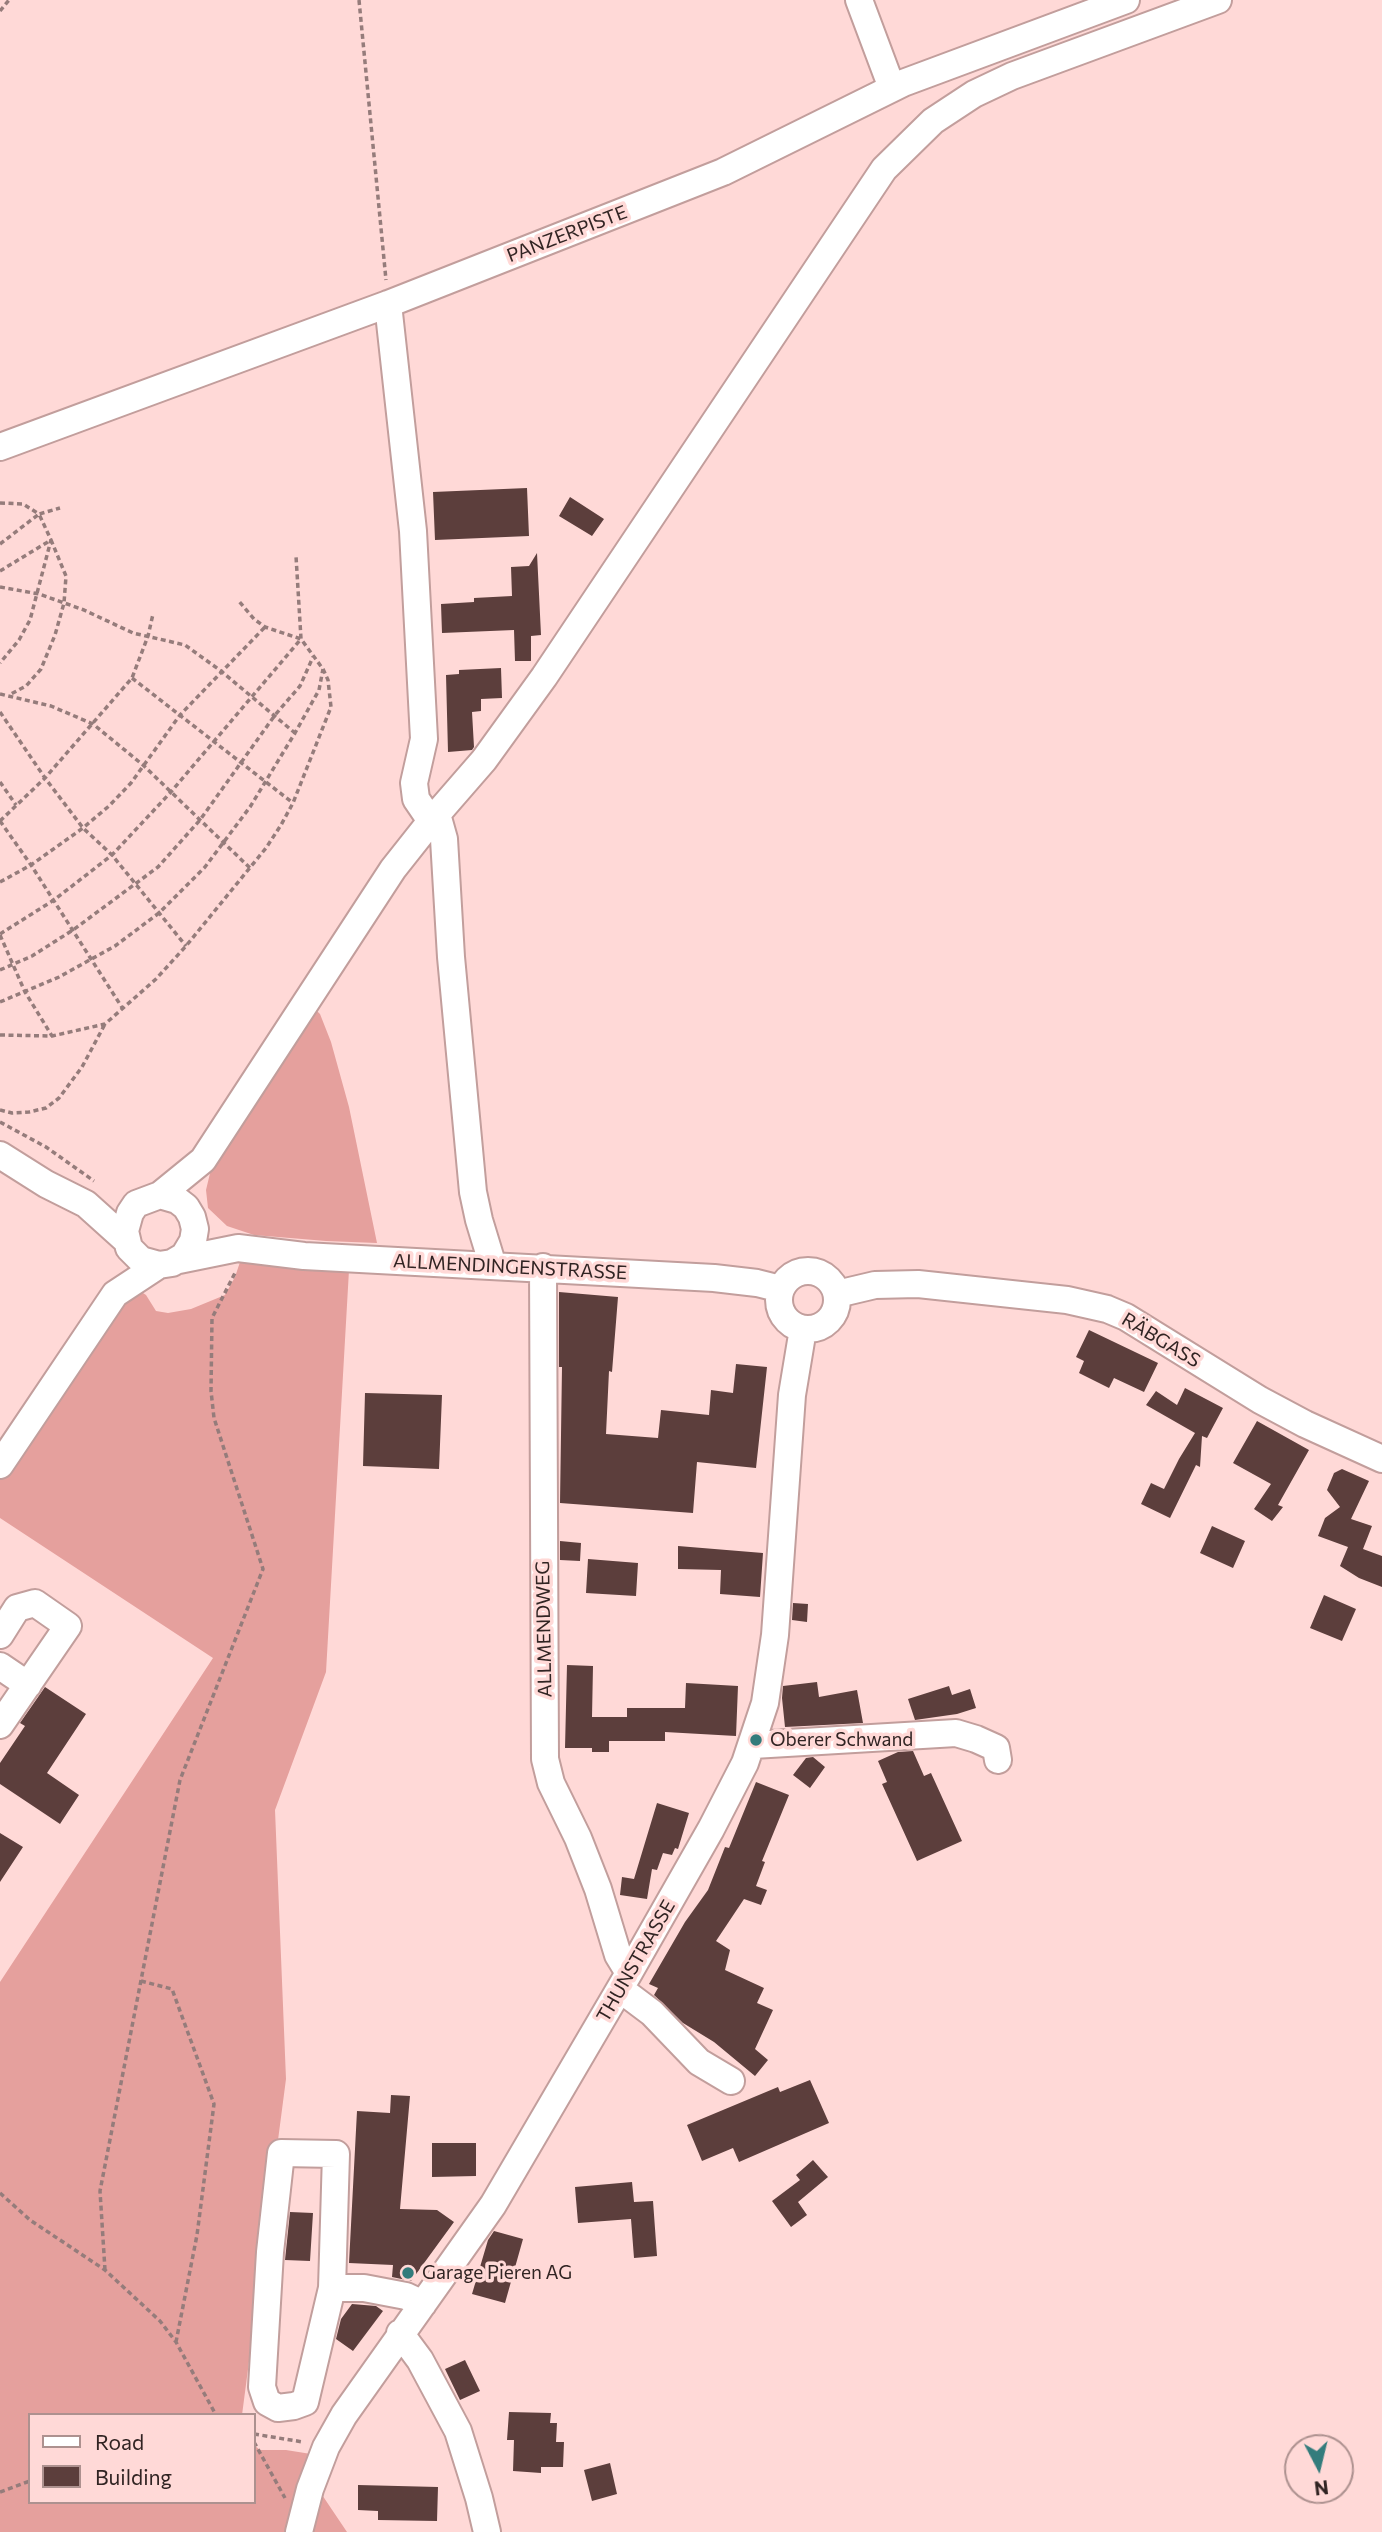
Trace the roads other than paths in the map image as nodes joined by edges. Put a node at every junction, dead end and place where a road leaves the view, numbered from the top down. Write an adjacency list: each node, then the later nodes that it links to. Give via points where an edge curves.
1 (859, 0): 4 (street)
2 (1126, 0): 4 (street, PANZERPISTE)
3 (1218, 0): 7 (street, via 1012,76 953,107 884,169 514,720)
4 (892, 88): 5 (street, PANZERPISTE, via 723,173)
5 (388, 304): 6 (street, PANZERPISTE); 7 (street, via 413,531 424,739 414,783 416,799)
6 (0, 447)
7 (434, 817): 9 (street, via 393,869); 16 (street, via 444,839 473,1192)
8 (0, 1155): 10 (street, via 35,1177)
9 (203, 1160): 11 (street); 12 (street)
10 (95, 1196): 11 (street, via 112,1207); 13 (street)
11 (148, 1200): 12 (street, via 177,1200); 13 (street, via 126,1222)
12 (192, 1219): 14 (street, ALLMENDINGENSTRASSE); 15 (street, via 189,1250)
13 (127, 1242): 15 (street, via 141,1260); 19 (street)
14 (238, 1248): 15 (street, ALLMENDINGENSTRASSE); 16 (street, ALLMENDINGENSTRASSE)
15 (169, 1263): 19 (street)
16 (493, 1266): 17 (street, ALLMENDINGENSTRASSE)
17 (543, 1267): 18 (street, ALLMENDINGENSTRASSE, via 739,1280); 30 (street, ALLMENDWEG, via 547,1770 598,1889)
18 (781, 1289): 20 (street, via 791,1276 809,1270 827,1277); 21 (street, via 780,1311)
19 (115, 1294): 23 (street)
20 (837, 1294): 21 (street, via 830,1320); 22 (street, RÄBGASS, via 874,1285 918,1284 1067,1300 1107,1309 1260,1400)
21 (803, 1329): 28 (street, THUNSTRASSE, via 792,1395 775,1635 765,1703)
22 (1382, 1459)
23 (0, 1465)
24 (4, 1618): 26 (street, via 35,1603 68,1626)
25 (0, 1666): 26 (street)
26 (28, 1685): 27 (street)
27 (0, 1726)
28 (752, 1745): 29 (street, via 956,1732 996,1748); 30 (street, THUNSTRASSE, via 723,1808)
29 (998, 1760)
30 (624, 1981): 31 (street, via 699,2062); 33 (street, THUNSTRASSE, via 493,2204)
31 (732, 2081)
32 (332, 2288): 32 (street, via 305,2402 278,2407 267,2402 262,2387 281,2153 336,2154); 33 (street, via 364,2288)
33 (423, 2304): 34 (street, THUNSTRASSE)
34 (400, 2333): 35 (street, THUNSTRASSE, via 326,2447); 36 (street, via 458,2431)
35 (299, 2528)
36 (487, 2532)

